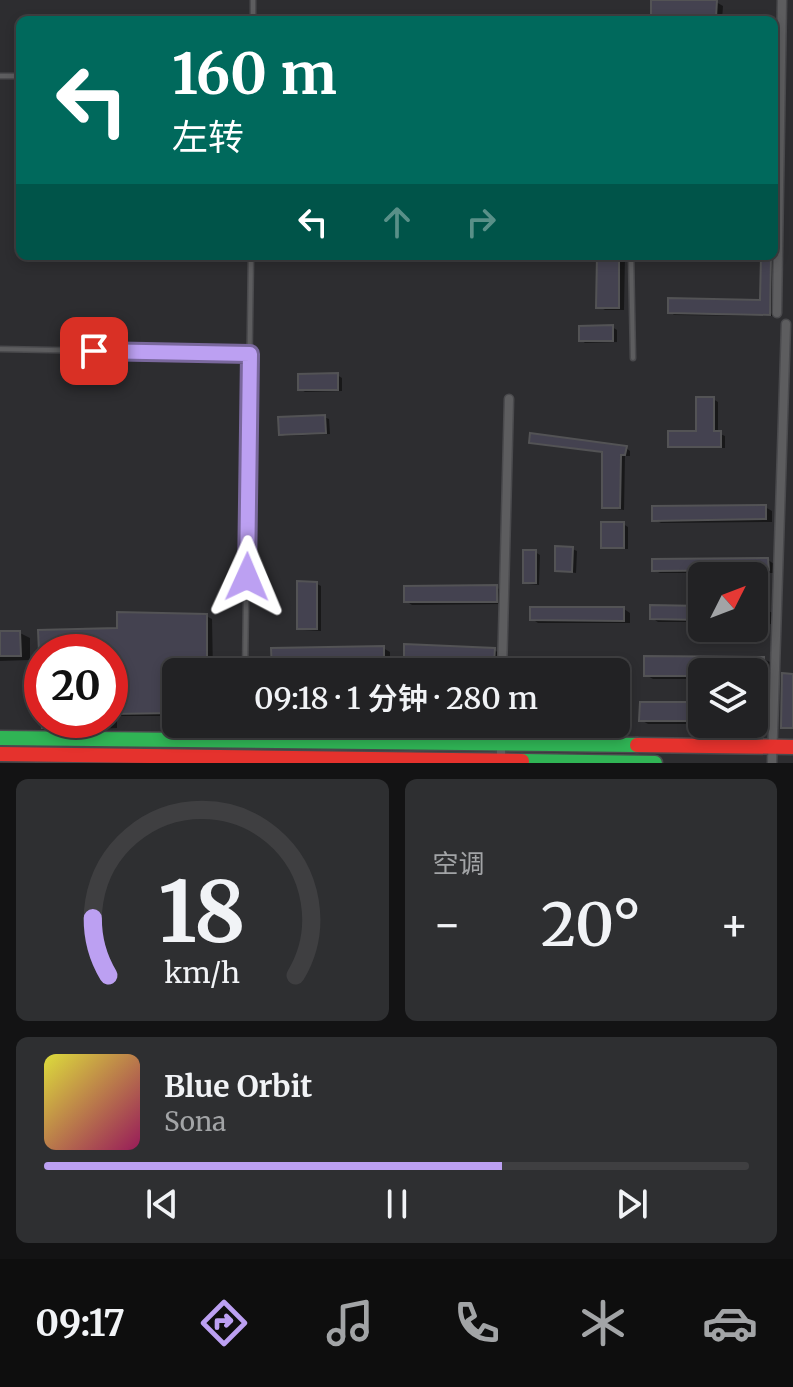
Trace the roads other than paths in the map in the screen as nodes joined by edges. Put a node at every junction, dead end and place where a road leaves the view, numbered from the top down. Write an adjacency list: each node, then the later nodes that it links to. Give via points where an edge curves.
1 (782, 0): 2 (street)
2 (778, 250)
3 (251, 260): 9 (lane)
4 (631, 260): 10 (lane)
5 (778, 260): 6 (street)
6 (777, 313)
7 (786, 324): 18 (street)
8 (0, 349): 9 (lane)
9 (250, 354): 12 (lane)
10 (633, 358)
11 (509, 399): 13 (street)
12 (245, 658)
13 (502, 658)
14 (0, 738): 16 (main road)
15 (501, 738): 17 (street)
16 (244, 740): 17 (main road)
17 (501, 743): 18 (main road); 21 (street)
18 (772, 747): 19 (main road); 23 (street)
19 (793, 747)
20 (0, 754): 21 (main road)
21 (501, 762): 22 (main road)
22 (655, 763)
23 (772, 763)

